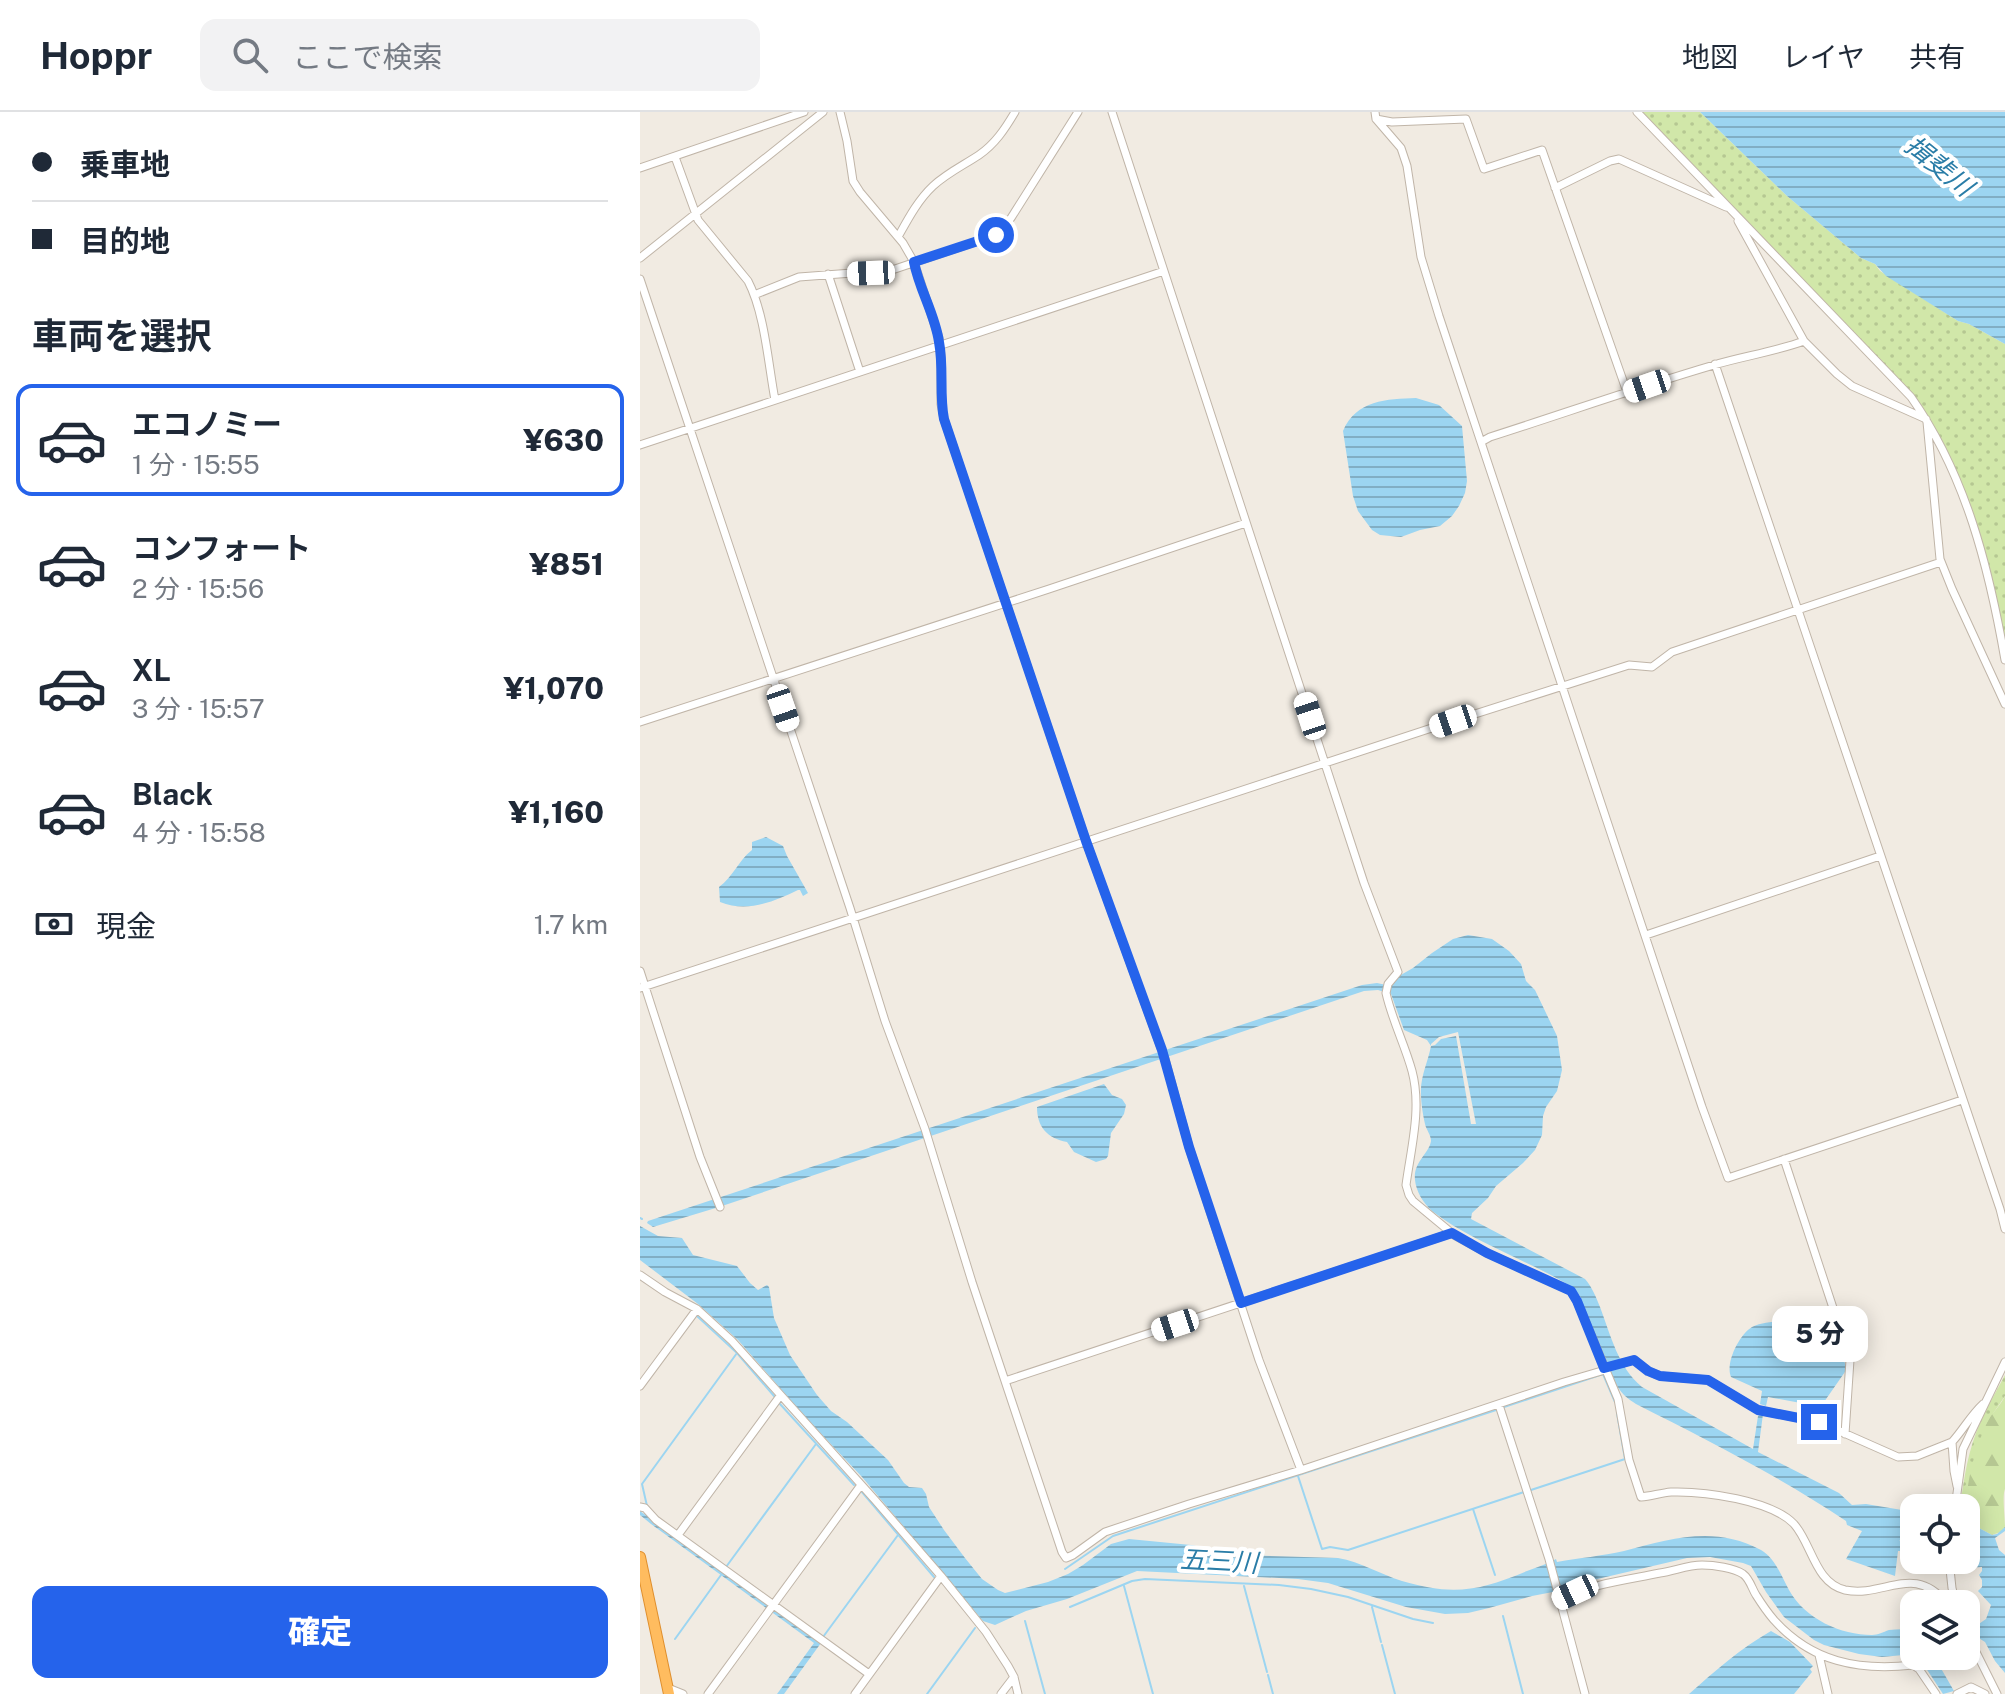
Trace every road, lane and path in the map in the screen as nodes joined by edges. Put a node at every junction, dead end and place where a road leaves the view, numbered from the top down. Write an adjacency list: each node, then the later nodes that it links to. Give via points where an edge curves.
1 (804, 112): 9 (street)
2 (823, 112): 13 (street)
3 (840, 112): 14 (street, via 853,181)
4 (1015, 112): 14 (street, via 981,154 932,187)
5 (1078, 112): 16 (street, via 1002,230)
6 (1112, 112): 17 (street)
7 (1637, 112): 12 (street)
8 (1376, 116): 11 (street, via 1392,122 1466,119 1484,169 1542,150); 29 (street, via 1401,148 1407,166 1421,257)
9 (675, 157): 10 (street); 13 (street)
10 (640, 168)
11 (1555, 188): 12 (street, via 1619,159); 25 (street)
12 (1732, 211): 21 (street); 27 (street)
13 (695, 214): 15 (street); 20 (street)
14 (898, 237): 16 (street)
15 (640, 258)
16 (914, 262): 18 (street, via 892,270); 22 (street)
17 (1164, 271): 22 (street); 31 (street)
18 (828, 274): 20 (street, via 799,277); 24 (street)
19 (640, 279): 28 (street)
20 (754, 295): 26 (street)
21 (1804, 341): 23 (street); 27 (street, via 1852,386)
22 (940, 345): 24 (street); 33 (street, via 944,419)
23 (1715, 364): 25 (street); 34 (street)
24 (860, 372): 26 (street)
25 (1627, 392): 29 (street)
26 (775, 400): 28 (street)
27 (1927, 420): 32 (street); 35 (street, via 1974,527)
28 (689, 429): 30 (street); 36 (street)
29 (1481, 442): 37 (street)
30 (640, 445)
31 (1246, 523): 33 (street); 40 (street)
32 (1941, 562): 34 (street); 38 (street)
33 (1005, 603): 36 (street); 41 (street)
34 (1799, 611): 37 (street, via 1672,652 1652,667 1629,665); 42 (street)
35 (2005, 660)
36 (773, 679): 39 (street); 43 (street)
37 (1562, 687): 40 (street); 44 (street)
38 (2005, 704)
39 (640, 722)
40 (1326, 763): 41 (street); 51 (street, via 1398,972 1386,993 1416,1094 1406,1185 1413,1201)
41 (1086, 841): 43 (street); 53 (street, via 1162,1050)
42 (1880, 856): 44 (street); 47 (street)
43 (853, 918): 46 (street); 57 (street)
44 (1646, 935): 48 (street, via 1728,1178)
45 (640, 971): 46 (street)
46 (642, 987): 49 (street)
47 (1962, 1100): 48 (street); 50 (street)
48 (1784, 1159): 62 (street, via 1846,1341 1850,1360)
49 (719, 1204)
50 (2005, 1229)
51 (1452, 1233): 53 (street); 56 (street, via 1571,1291)
52 (642, 1279): 54 (street)
53 (1241, 1303): 57 (street); 64 (street)
54 (697, 1309): 58 (street); 59 (street)
55 (2005, 1362): 60 (street)
56 (1605, 1369): 61 (street); 62 (street, via 1634,1360 1660,1376 1708,1380 1758,1410 1819,1422); 72 (street, via 1618,1399 1641,1497 1715,1494 1769,1509 1793,1523 1822,1573 1843,1590 1908,1583)
57 (1005, 1381): 64 (street, via 1066,1558 1105,1532)
58 (640, 1386)
59 (780, 1396): 65 (street); 69 (street)
60 (1986, 1401): 63 (street); 66 (street, via 1963,1449)
61 (1499, 1405): 64 (street); 73 (street)
62 (1845, 1434): 63 (street, via 1898,1457 1917,1456)
63 (1952, 1442): 66 (street)
64 (1301, 1470)
65 (861, 1485): 71 (street); 75 (street)
66 (1957, 1486): 67 (street)
67 (1956, 1494)
68 (640, 1507): 69 (street)
69 (678, 1535): 75 (street)
70 (640, 1557): 74 (highway)
71 (941, 1576): 78 (street); 79 (street)
72 (1934, 1590)
73 (1560, 1599): 76 (street, via 1698,1565 1733,1570 1747,1577 1774,1620); 86 (street)
74 (644, 1600): 80 (highway)
75 (771, 1607): 78 (street); 82 (street)
76 (1819, 1655): 87 (street); 88 (street, via 1851,1665 1913,1665)
77 (1980, 1660): 91 (street)
78 (869, 1674): 83 (street)
79 (1014, 1677): 84 (street); 85 (street)
80 (669, 1690): 81 (street)
81 (683, 1694)
82 (708, 1694)
83 (855, 1694)
84 (1001, 1694)
85 (1018, 1694)
86 (1585, 1694)
87 (1828, 1694)
88 (1936, 1694)
89 (1957, 1694): 90 (street, via 1971,1687)
90 (1985, 1694)
91 (1997, 1694)

